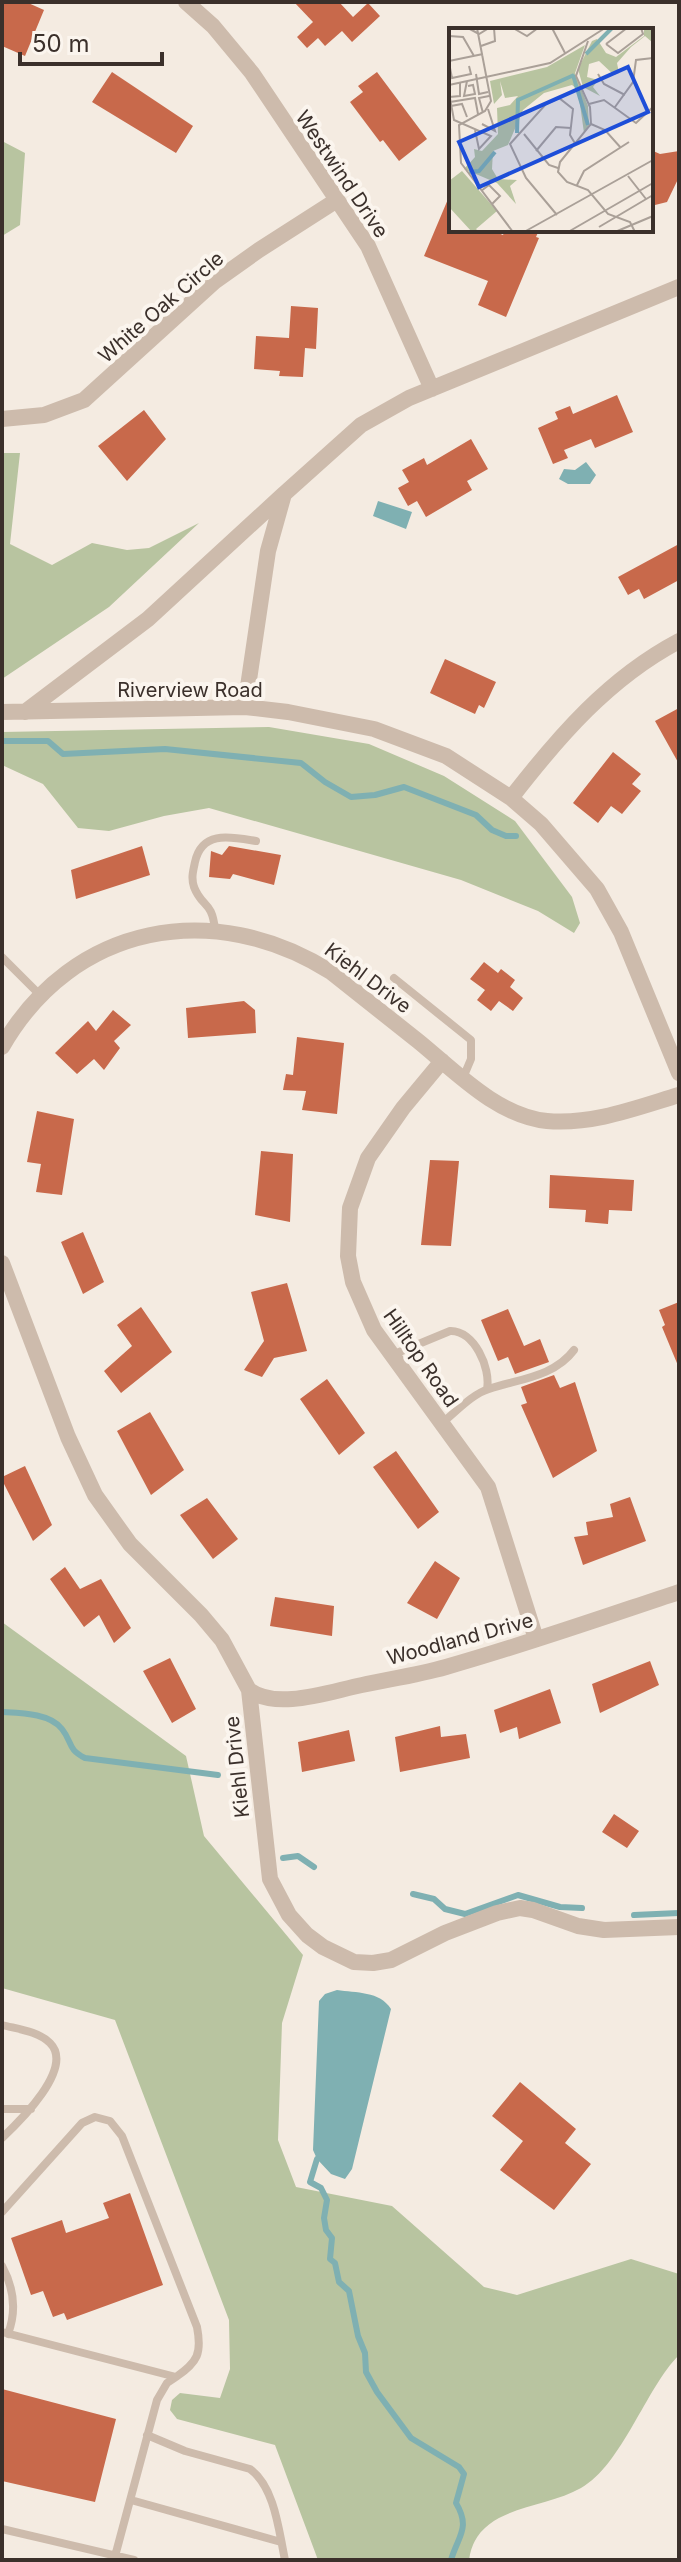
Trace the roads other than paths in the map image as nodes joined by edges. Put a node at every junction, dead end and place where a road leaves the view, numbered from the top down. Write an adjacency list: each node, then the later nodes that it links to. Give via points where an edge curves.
1 (186, 2): 2 (street, Westwind Drive, via 239,55)
2 (337, 200): 4 (street, Westwind Drive, via 368,246); 5 (street, White Oak Circle, via 214,282 84,400 44,415)
3 (679, 287): 4 (street)
4 (432, 389): 6 (street, via 361,425)
5 (2, 419)
6 (284, 494): 8 (street, via 268,551); 10 (street, via 148,619)
7 (679, 641): 11 (street, via 634,668 582,714)
8 (245, 707): 10 (street, Riverview Road); 11 (street, Riverview Road, via 341,721 409,741 446,756)
9 (2, 712): 10 (street, Riverview Road)
10 (25, 712)
11 (511, 798): 19 (street, Riverview Road, via 597,889 621,932)
12 (256, 841): 13 (lane, via 212,839 197,856 193,885 213,913)
13 (215, 930): 16 (street, Kiehl Drive, via 180,930 125,942 64,975); 18 (street, Kiehl Drive, via 269,941 312,960)
14 (2, 957): 16 (lane)
15 (394, 978): 20 (lane, via 471,1040)
16 (40, 995): 17 (street, Kiehl Drive)
17 (2, 1047)
18 (442, 1061): 20 (street, Kiehl Drive); 24 (street, Hilltop Road, via 368,1158 350,1208 353,1282 374,1330)
19 (679, 1073)
20 (463, 1078): 21 (street, Kiehl Drive, via 502,1106 546,1121 601,1118)
21 (679, 1095)
22 (2, 1263): 29 (street, Kiehl Drive, via 95,1495 130,1544 222,1640)
23 (574, 1350): 25 (lane, via 564,1363)
24 (392, 1355): 25 (lane, via 460,1330 487,1368); 26 (street, Hilltop Road)
25 (487, 1389): 26 (lane)
26 (442, 1423): 28 (street, Hilltop Road, via 494,1500)
27 (679, 1592): 28 (street, Woodland Drive)
28 (536, 1639): 29 (street, Woodland Drive, via 321,1695 269,1698)
29 (249, 1690): 30 (street, Kiehl Drive, via 270,1879 289,1915 323,1947 354,1962 391,1960 445,1933 520,1908 604,1930)
30 (679, 1927)
31 (2, 2025): 33 (lane, via 31,2032 51,2044 56,2057 52,2078)
32 (2, 2109): 33 (lane)
33 (31, 2109): 34 (lane)
34 (2, 2138)
35 (2, 2212): 38 (lane, via 82,2123 95,2117 110,2121 122,2136 197,2327 199,2351)
36 (2, 2266): 37 (lane, via 13,2301)
37 (5, 2333): 38 (lane)
38 (176, 2377): 39 (lane, via 157,2400)
39 (147, 2435): 40 (lane); 42 (lane, via 259,2475)
40 (131, 2500): 42 (lane); 43 (lane)
41 (2, 2529): 43 (lane)
42 (281, 2542): 45 (lane)
43 (115, 2558): 44 (lane)
44 (134, 2560)
45 (285, 2560)

